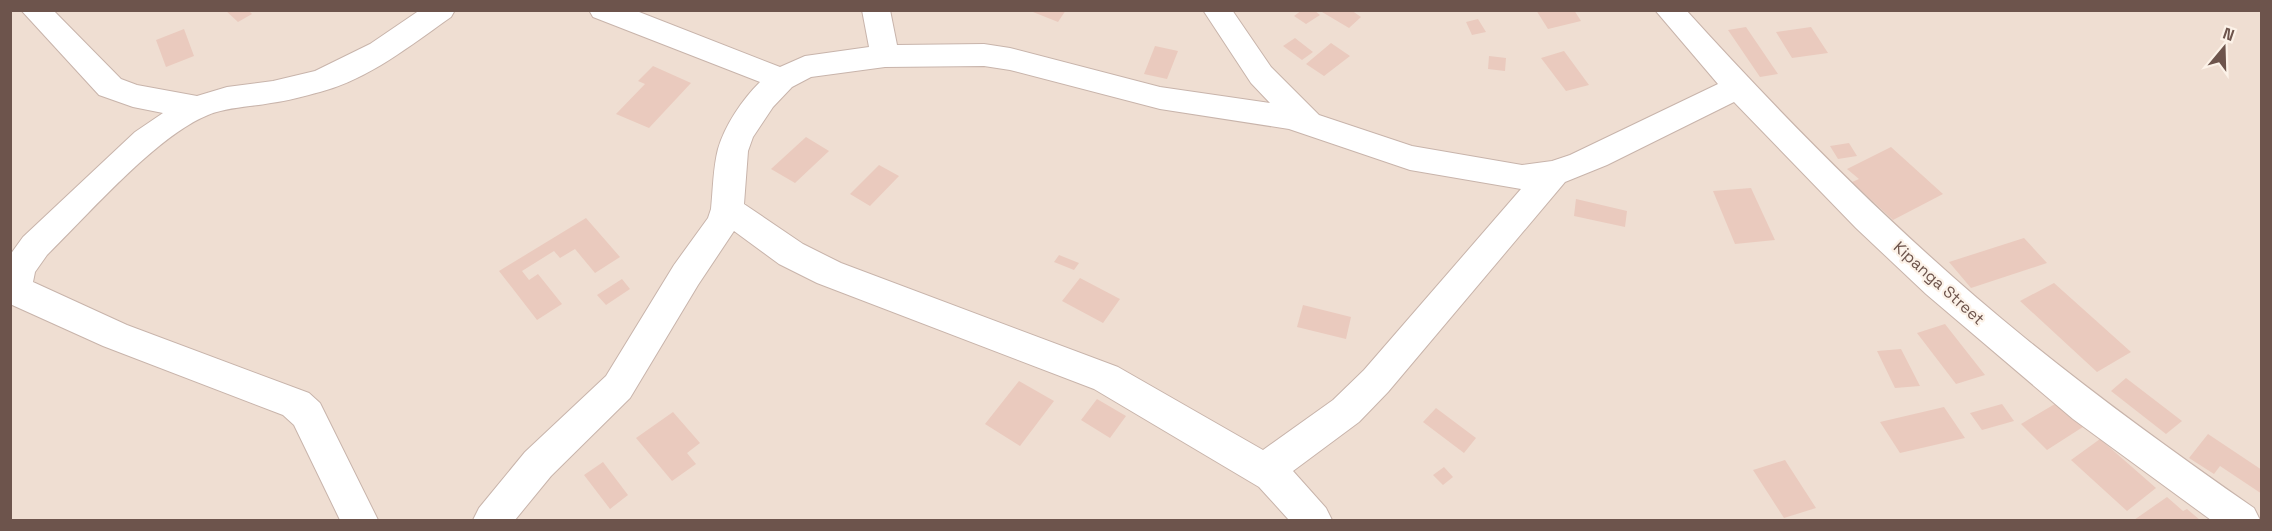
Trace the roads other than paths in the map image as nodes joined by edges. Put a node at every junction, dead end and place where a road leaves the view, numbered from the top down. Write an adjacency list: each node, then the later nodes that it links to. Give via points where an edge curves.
1 (36, 10): 10 (street, via 110,87 133,96)
2 (441, 10): 10 (street, via 380,52 322,80)
3 (603, 10): 8 (street)
4 (876, 10): 7 (street)
5 (1217, 10): 11 (street, via 1261,75)
6 (1669, 10): 9 (street, Kipanga Street)
7 (885, 56): 8 (street, via 805,67); 11 (street, via 984,55 1010,59 1160,98 1258,111)
8 (781, 79): 13 (street, via 739,134)
9 (1737, 88): 12 (street); 18 (street, Kipanga Street, via 1878,228 2002,340 2167,471)
10 (197, 107): 15 (street, via 146,140 35,246 20,268 16,282 19,292 143,347 296,404 307,414)
11 (1309, 123): 12 (street, via 1436,164 1522,177)
12 (1553, 174): 14 (street, via 1376,381 1346,411)
13 (727, 209): 14 (street, via 791,254 829,273 1106,378); 16 (street, via 618,387 538,464)
14 (1264, 471): 17 (street)
15 (358, 520)
16 (492, 520)
17 (1313, 520)
18 (2241, 520)

